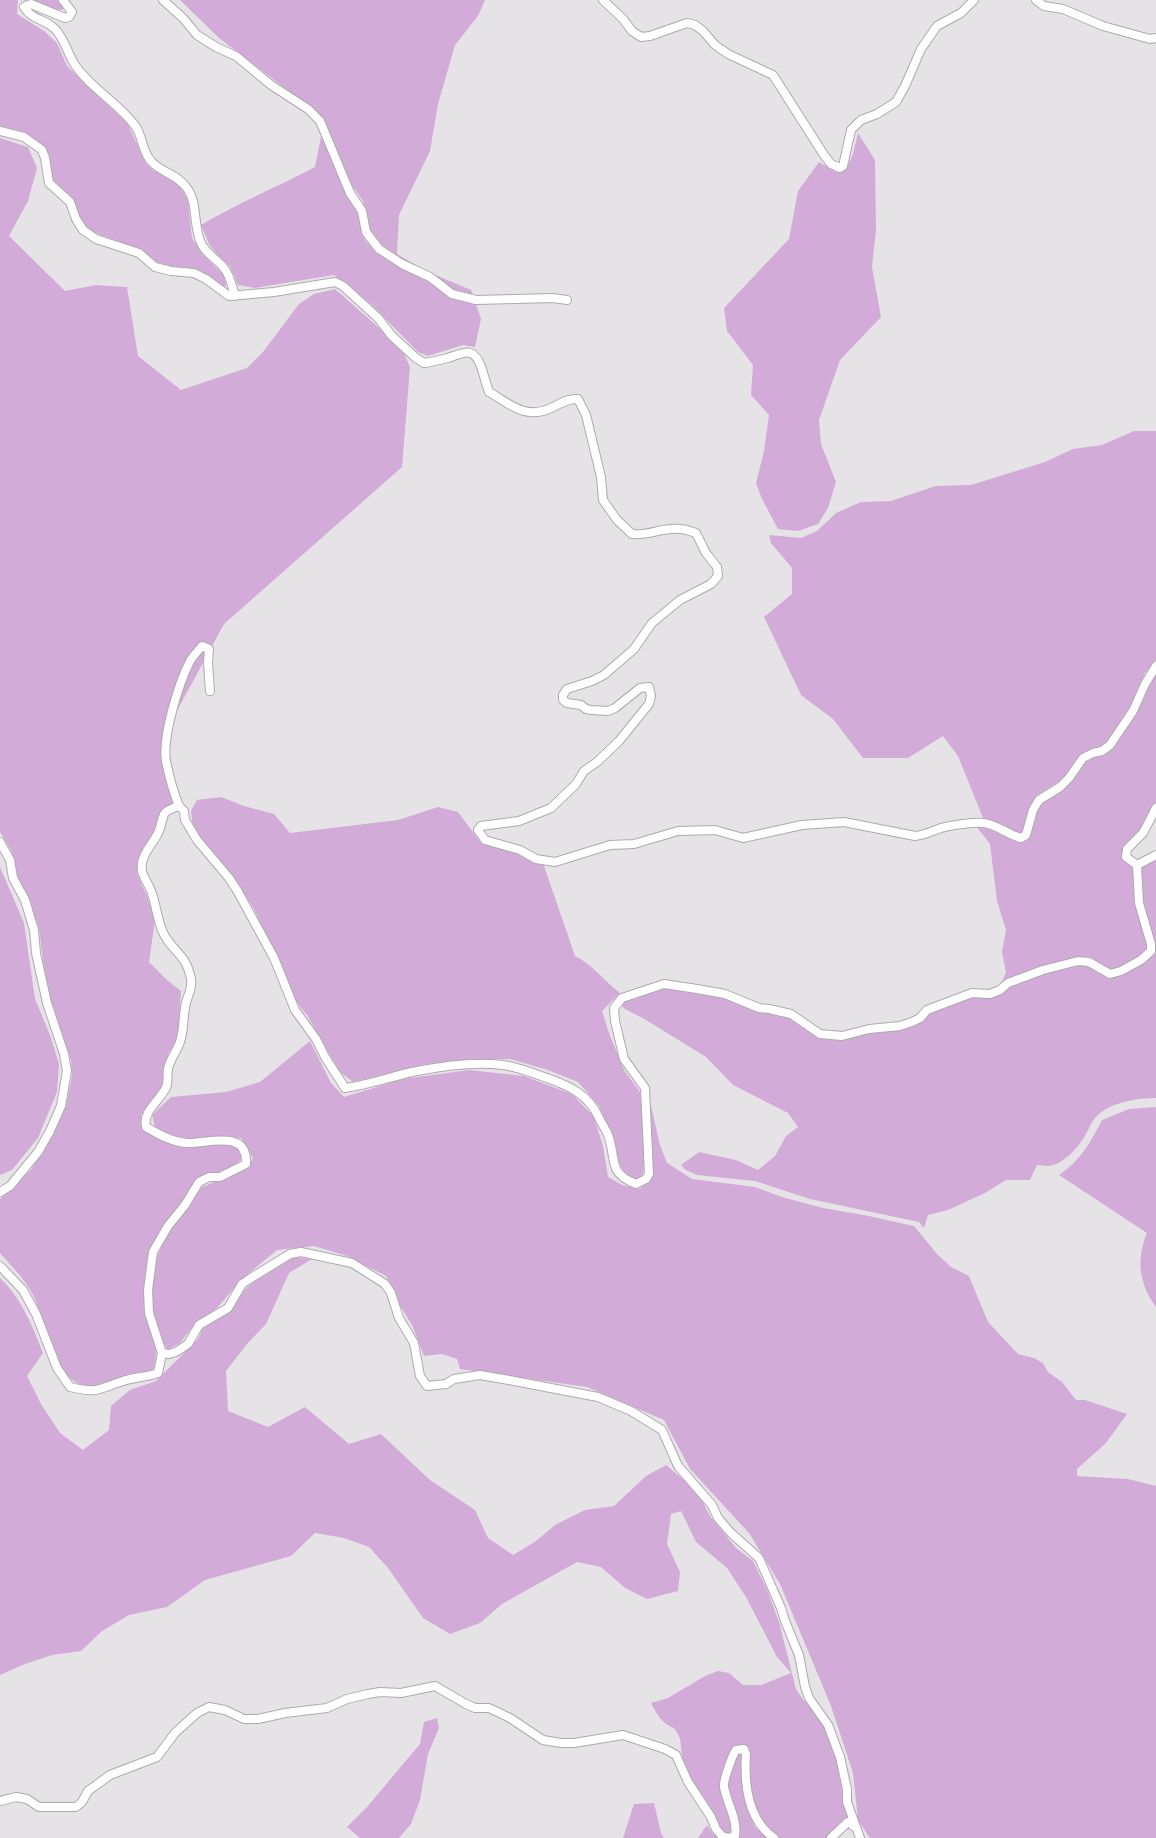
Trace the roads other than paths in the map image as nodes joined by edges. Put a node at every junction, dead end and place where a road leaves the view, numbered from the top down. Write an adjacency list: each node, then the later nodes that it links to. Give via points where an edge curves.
1 (63, 0): 8 (street, via 72,12 65,18 31,4 24,7 30,16 54,28 62,37 75,65 136,127 152,163 172,174 188,189 201,243 226,269)
2 (163, 0): 9 (street, via 197,35 236,56 320,121 350,193 362,211 366,232 380,249 430,277 452,294 476,300)
3 (603, 0): 4 (street, via 641,37 687,23 695,25 728,54 773,75 824,156 840,168 846,159 851,130 861,120 896,102 921,49 938,26 961,13)
4 (974, 0)
5 (1036, 0): 6 (street, via 1044,6 1063,9 1103,26)
6 (1156, 38)
7 (0, 131): 8 (street, via 24,137 42,150 49,183 70,202 83,230 139,253 155,267 194,274 229,296)
8 (235, 296): 10 (street, via 334,282 343,286 424,363 459,353 473,354 489,392 520,411 537,412 572,398 578,399 586,415 603,500 617,520 632,534 679,528 696,533 717,567 718,576 711,584 680,600 652,622 634,649 604,675 567,689 563,695 567,703 581,704 586,709 600,712 615,708 640,688 650,687 649,704 619,741 584,771 576,784 551,808 519,821 481,826 478,830 486,840 520,850 536,859 555,862 610,845 634,844 678,831 715,830 743,838 802,825 844,822 915,836 952,825 975,823 997,826 1021,838 1026,835 1039,800 1060,787 1083,758 1110,745 1133,711)
9 (567, 300)
10 (1156, 666)
11 (210, 691): 12 (street, via 209,649 202,646 191,660 170,720 166,761)
12 (179, 806): 16 (street, via 197,840 238,892 274,958 295,1010 345,1088 445,1067 504,1065 524,1070 576,1090 592,1105 608,1135 616,1170 636,1184 649,1174 647,1110 645,1088 624,1059 614,1021 614,1008 622,998 664,984 697,988 725,994 759,1008 791,1014 820,1034 842,1036 900,1026 920,1018 927,1010 972,993 990,994 1008,983 1078,961 1090,962 1110,974 1132,967 1151,951 1139,903); 19 (street, via 166,810 159,832 142,861 141,873 154,898 162,933 185,959 191,981 184,1029 168,1070 167,1085 146,1114 146,1127 175,1141 228,1140 237,1143 246,1153 246,1164 220,1177 209,1177 199,1182 153,1252 148,1290 149,1313)
13 (1156, 808): 16 (street, via 1143,833 1127,849 1126,857)
14 (0, 842): 17 (street, via 10,860 13,878 25,900 34,930 46,1003 67,1071 61,1106 50,1131 29,1163 10,1186)
15 (1156, 855): 16 (street)
16 (1137, 865)
17 (0, 1192)
18 (0, 1266): 19 (street, via 23,1290 57,1368 70,1387 91,1392 158,1373)
19 (162, 1353): 24 (street, via 176,1352 188,1344 199,1325 228,1308 242,1284 290,1254 301,1252 352,1263 385,1284 414,1343 420,1376 426,1386 470,1376 490,1376 598,1397 648,1420 662,1430 678,1466 712,1504 718,1518 760,1558 799,1655 809,1698 828,1725 840,1757 847,1802)
20 (0, 1801): 21 (street, via 16,1797 27,1799 39,1807 76,1807 88,1791 110,1775 157,1756 175,1733 209,1707 244,1719 258,1719 326,1708 368,1694 435,1686 475,1708 489,1708 510,1718 543,1740 574,1743 623,1735 665,1749 676,1755 716,1829 728,1838 735,1836 736,1831 724,1786 732,1757 736,1750 744,1749 750,1805 758,1823)
21 (774, 1838)
22 (831, 1838): 23 (street, via 851,1822)
23 (855, 1838)
24 (860, 1838)

